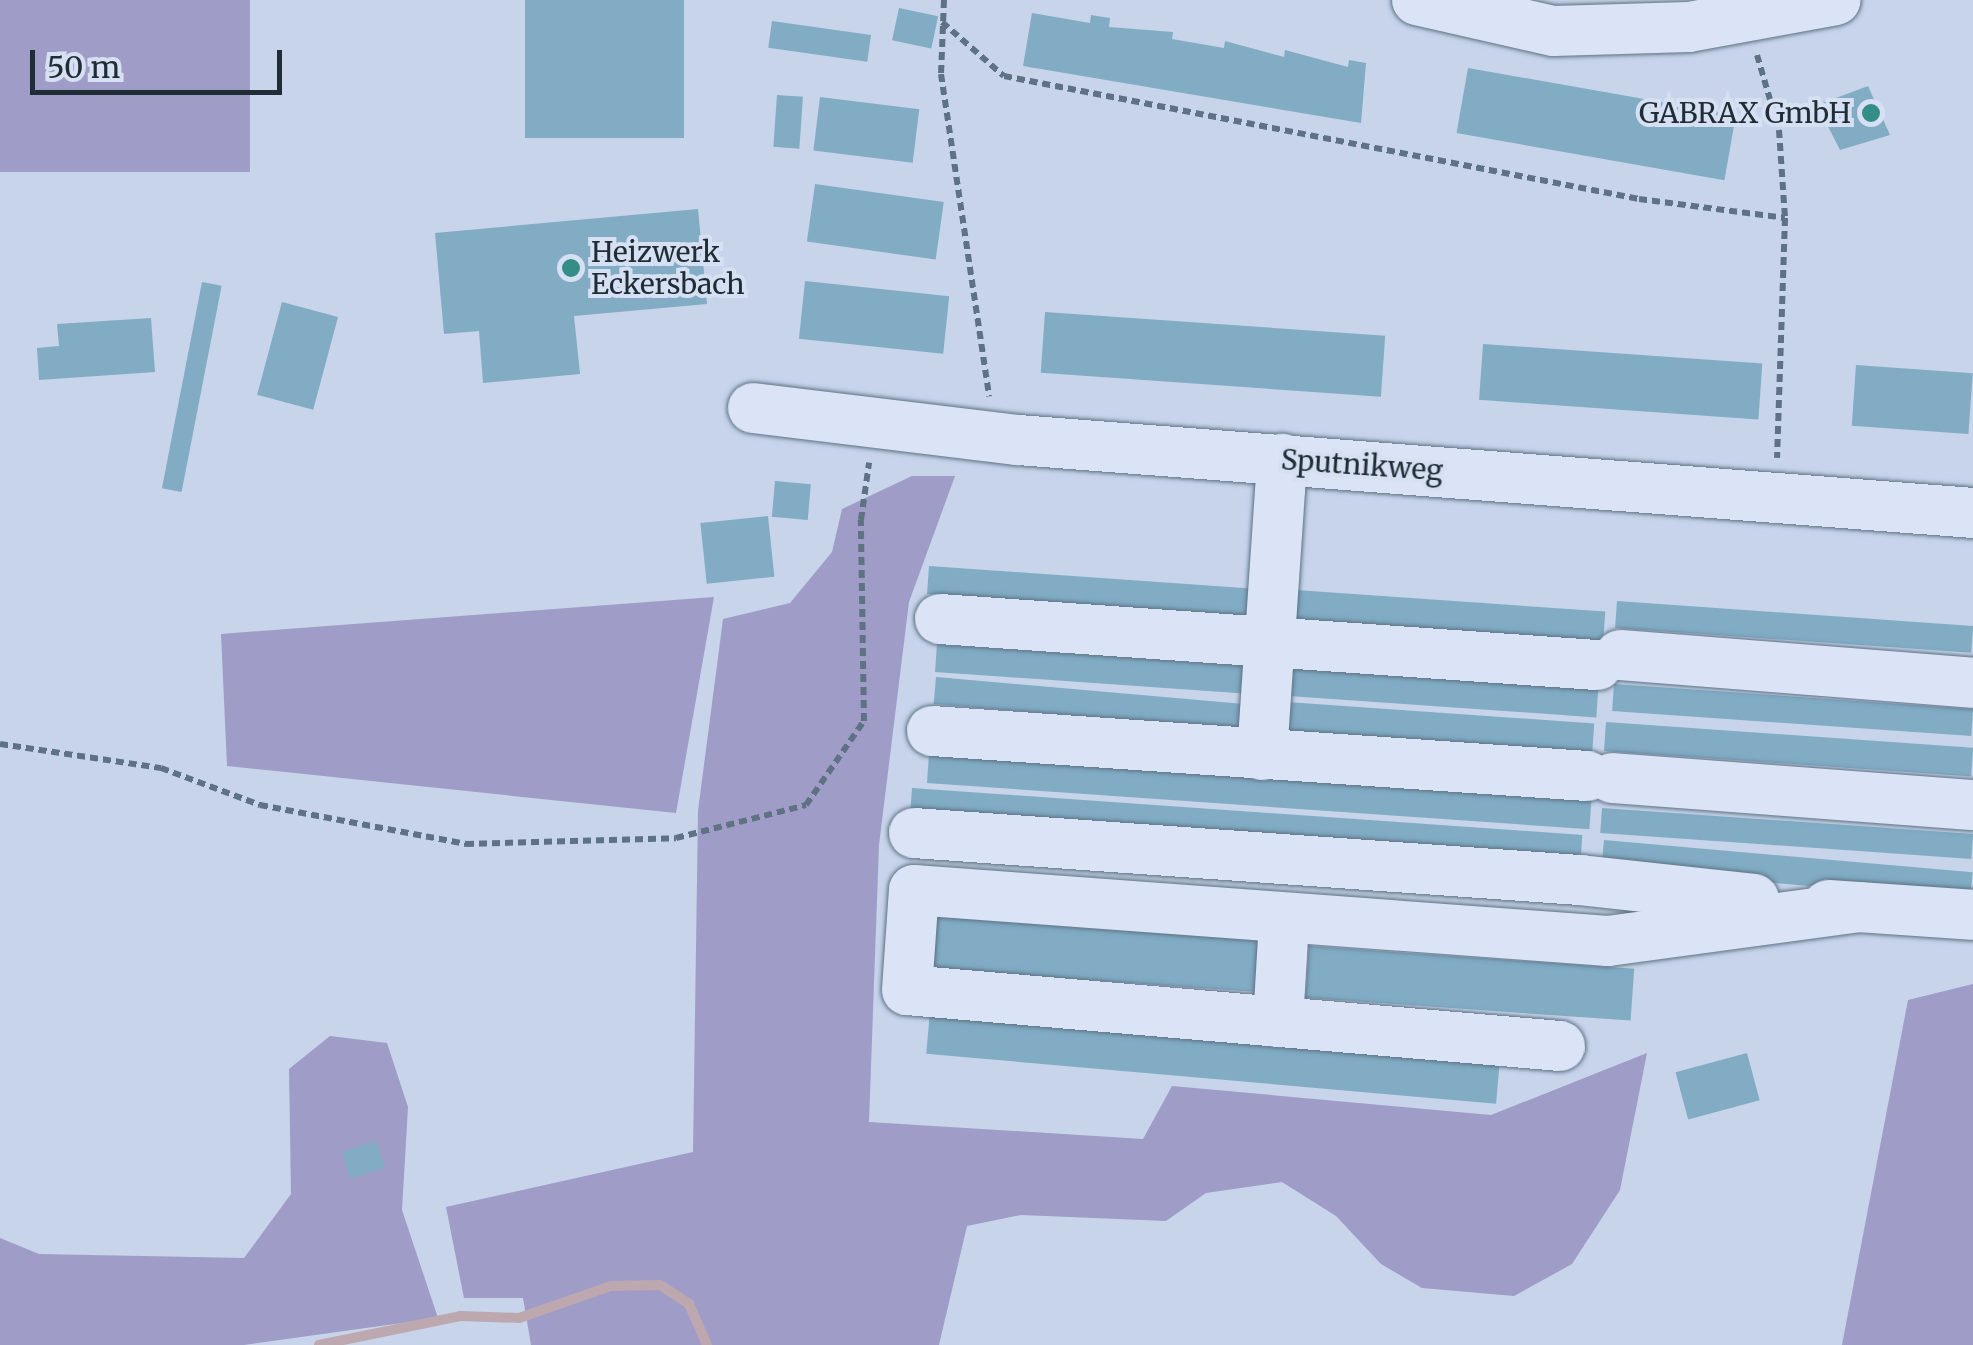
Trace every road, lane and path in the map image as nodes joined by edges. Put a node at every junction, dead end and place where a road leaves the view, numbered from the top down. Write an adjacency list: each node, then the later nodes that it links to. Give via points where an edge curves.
1 (944, 0): 4 (path)
2 (1417, 0): 5 (street, via 1554,31)
3 (1836, 0): 5 (street)
4 (942, 22): 6 (path, via 1004,76 1639,199); 9 (path, via 941,74 989,392)
5 (1710, 25): 6 (path, via 1756,49 1779,130)
6 (1785, 218): 11 (path)
7 (752, 408): 8 (street, Sputnikweg)
8 (875, 422): 9 (street, Sputnikweg); 17 (path, via 860,520 864,721 806,805 676,838 466,844 260,806 161,768)
9 (990, 437): 10 (street, Sputnikweg)
10 (1282, 459): 11 (street, Sputnikweg); 14 (street)
11 (1775, 495): 12 (street, Sputnikweg)
12 (1973, 513)
13 (940, 619): 14 (street)
14 (1268, 642): 15 (street); 18 (street)
15 (1973, 683)
16 (932, 732): 18 (street)
17 (0, 744)
18 (1262, 756): 19 (street)
19 (1973, 805)
20 (914, 833): 21 (street, via 1580,880)
21 (1860, 907): 22 (street); 23 (street, via 1608,941)
22 (1973, 916)
23 (1284, 920): 24 (street); 24 (street, via 914,890 907,990)
24 (1278, 1022): 25 (street)
25 (1560, 1046)

